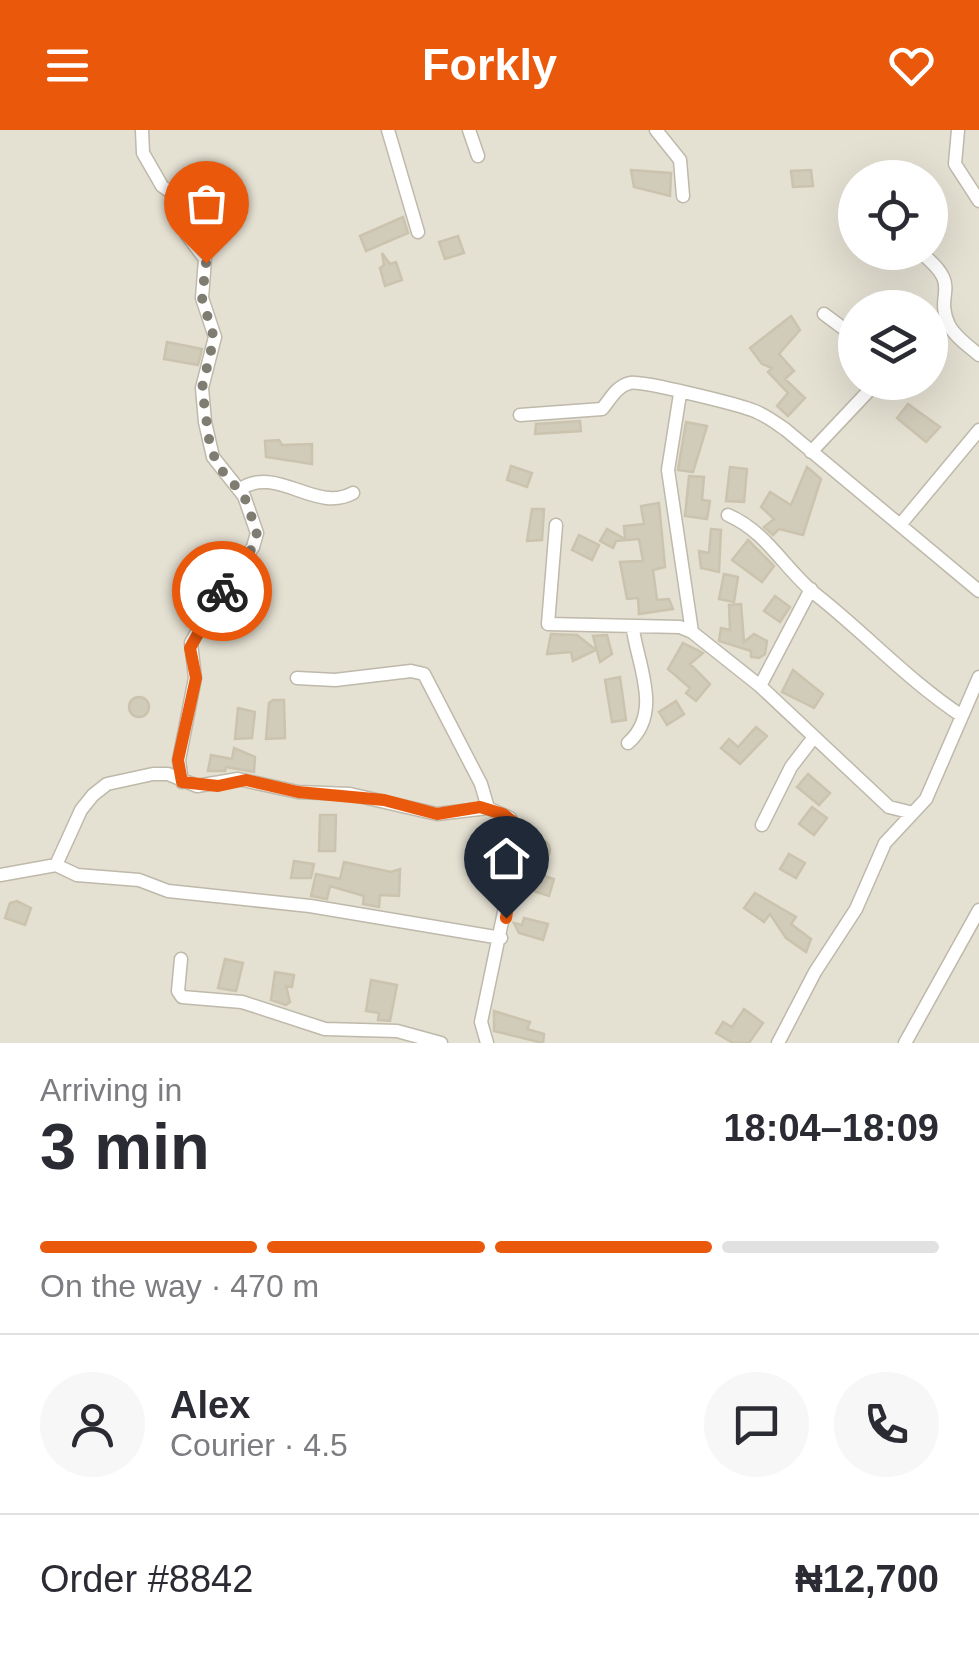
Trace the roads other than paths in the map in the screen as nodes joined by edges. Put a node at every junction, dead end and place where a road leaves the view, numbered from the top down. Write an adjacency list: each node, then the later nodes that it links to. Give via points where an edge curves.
1 (142, 130): 19 (street, via 143,153 162,186 194,209 188,235 205,258 202,298 214,328 202,388 205,422 213,457)
2 (388, 130): 9 (street)
3 (469, 130): 6 (street)
4 (656, 130): 7 (street, via 680,160)
5 (958, 130): 8 (street, via 956,164)
6 (478, 156)
7 (683, 196)
8 (979, 201)
9 (418, 232)
10 (824, 314): 12 (street)
11 (948, 317): 13 (street)
12 (838, 324)
13 (979, 356)
14 (680, 394): 16 (street, via 632,382 618,388 602,410); 18 (street, via 752,410); 27 (street, via 668,470)
15 (860, 400): 18 (street)
16 (520, 415)
17 (979, 430): 23 (street)
18 (811, 452): 23 (street)
19 (239, 490): 20 (street, via 265,483 333,502); 34 (street, via 256,541 191,644 196,678 178,760)
20 (354, 494)
21 (728, 516): 24 (street, via 758,531)
22 (556, 525): 26 (street, via 548,624)
23 (900, 525): 25 (street)
24 (811, 589): 30 (street); 31 (street, via 892,664)
25 (979, 591)
26 (633, 630): 27 (street); 33 (street, via 647,700 645,724)
27 (692, 632): 30 (street)
28 (979, 677): 31 (street)
29 (298, 678): 36 (street, via 424,674)
30 (760, 686): 32 (street)
31 (962, 716): 37 (street, via 926,799)
32 (814, 737): 35 (street); 38 (street)
33 (628, 743)
34 (182, 782): 36 (street, via 218,786 246,780 437,814); 40 (street, via 159,773 107,784 81,810)
35 (889, 806): 37 (street); 39 (street)
36 (488, 808): 43 (street, via 510,818 519,840)
37 (913, 813): 39 (street)
38 (762, 826)
39 (898, 828): 47 (street)
40 (56, 865): 41 (street); 43 (street, via 168,891 310,906)
41 (0, 875)
42 (979, 910): 48 (street)
43 (500, 938): 46 (street, via 480,1022)
44 (181, 959): 45 (street, via 182,997 250,1004 325,1030 397,1031)
45 (441, 1043)
46 (487, 1043)
47 (778, 1043)
48 (905, 1043)

